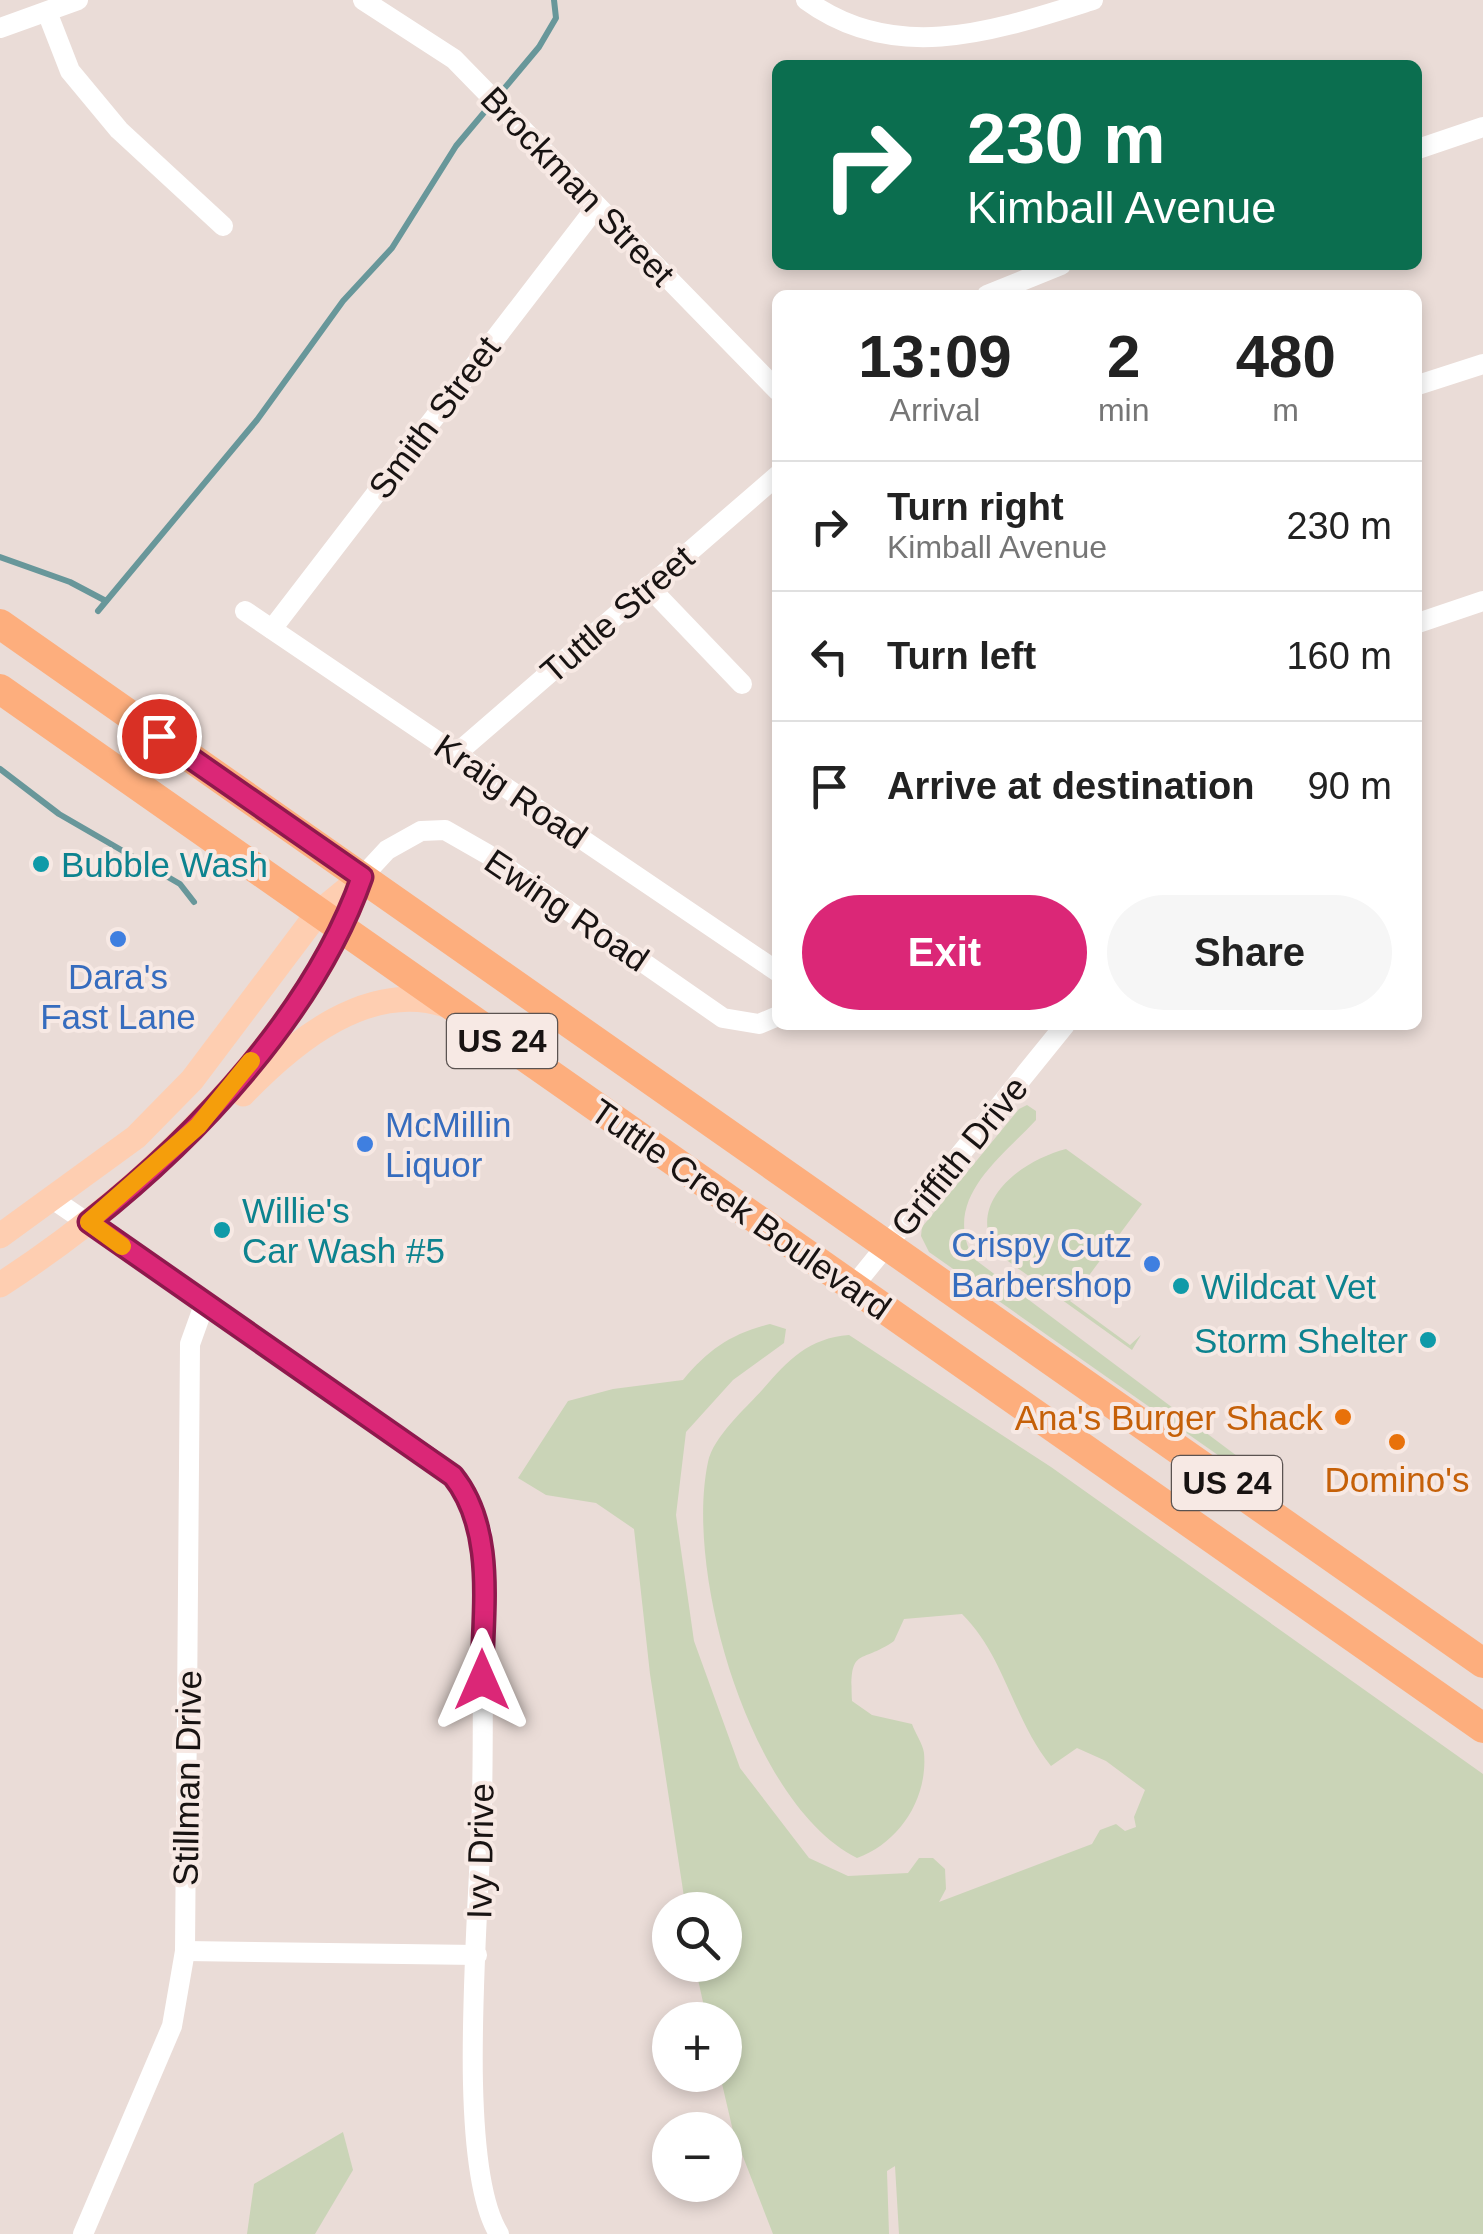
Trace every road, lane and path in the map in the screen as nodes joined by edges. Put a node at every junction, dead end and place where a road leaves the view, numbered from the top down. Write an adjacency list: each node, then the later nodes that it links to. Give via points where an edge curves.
1 (78, 0): 5 (street)
2 (363, 0): 9 (street, Brockman Street, via 454,59)
3 (806, 0): 4 (street, via 858,27 933,40 998,29)
4 (1093, 0)
5 (47, 12): 6 (street); 10 (street, via 70,71 107,116)
6 (0, 28)
7 (1483, 127): 8 (street)
8 (1422, 147)
9 (597, 206): 15 (street, Brockman Street); 22 (street, Smith Street)
10 (223, 226)
11 (1049, 270): 12 (street)
12 (1003, 290)
13 (1483, 364): 14 (street)
14 (1422, 384)
15 (772, 385)
16 (772, 480): 17 (street, Tuttle Street)
17 (648, 586): 23 (street); 25 (street, Tuttle Street)
18 (1483, 601): 20 (street)
19 (245, 611): 22 (street, Kraig Road)
20 (1422, 622)
21 (0, 624): 26 (highway, Tuttle Creek Boulevard / US 24)
22 (272, 629): 25 (street, Kraig Road)
23 (742, 684)
24 (0, 689): 27 (highway, Tuttle Creek Boulevard / US 24)
25 (456, 754): 29 (street, Kraig Road)
26 (362, 877): 27 (main road); 28 (main road); 31 (street, Ewing Road, via 386,850 421,831 444,830 723,1018 759,1024); 37 (highway, Tuttle Creek Boulevard / US 24)
27 (317, 914): 28 (highway, Tuttle Creek Boulevard / US 24); 34 (main road, via 192,1080 136,1137)
28 (343, 931): 30 (highway, Tuttle Creek Boulevard / US 24); 33 (main road)
29 (772, 968)
30 (452, 1007): 33 (main road, via 392,998 360,1009 296,1044 234,1103); 39 (highway, Tuttle Creek Boulevard / US 24)
31 (772, 1019)
32 (1062, 1030): 37 (street, Griffith Drive)
33 (198, 1126): 35 (main road)
34 (54, 1200): 35 (street, Ivy Drive); 36 (main road)
35 (89, 1222): 38 (main road); 40 (street, Ivy Drive)
36 (0, 1236)
37 (887, 1245): 39 (street, Griffith Drive); 41 (highway, Tuttle Creek Boulevard / US 24)
38 (0, 1285)
39 (852, 1288): 42 (highway, Tuttle Creek Boulevard / US 24)
40 (204, 1305): 43 (street, Stillman Drive, via 190,1344); 44 (street, Ivy Drive, via 432,1458 473,1506 482,1533)
41 (1483, 1662)
42 (1483, 1728)
43 (186, 1952): 44 (street); 45 (street, Stillman Drive, via 172,2026)
44 (477, 1955): 46 (street, Ivy Drive, via 474,2152)
45 (83, 2234)
46 (499, 2234)

